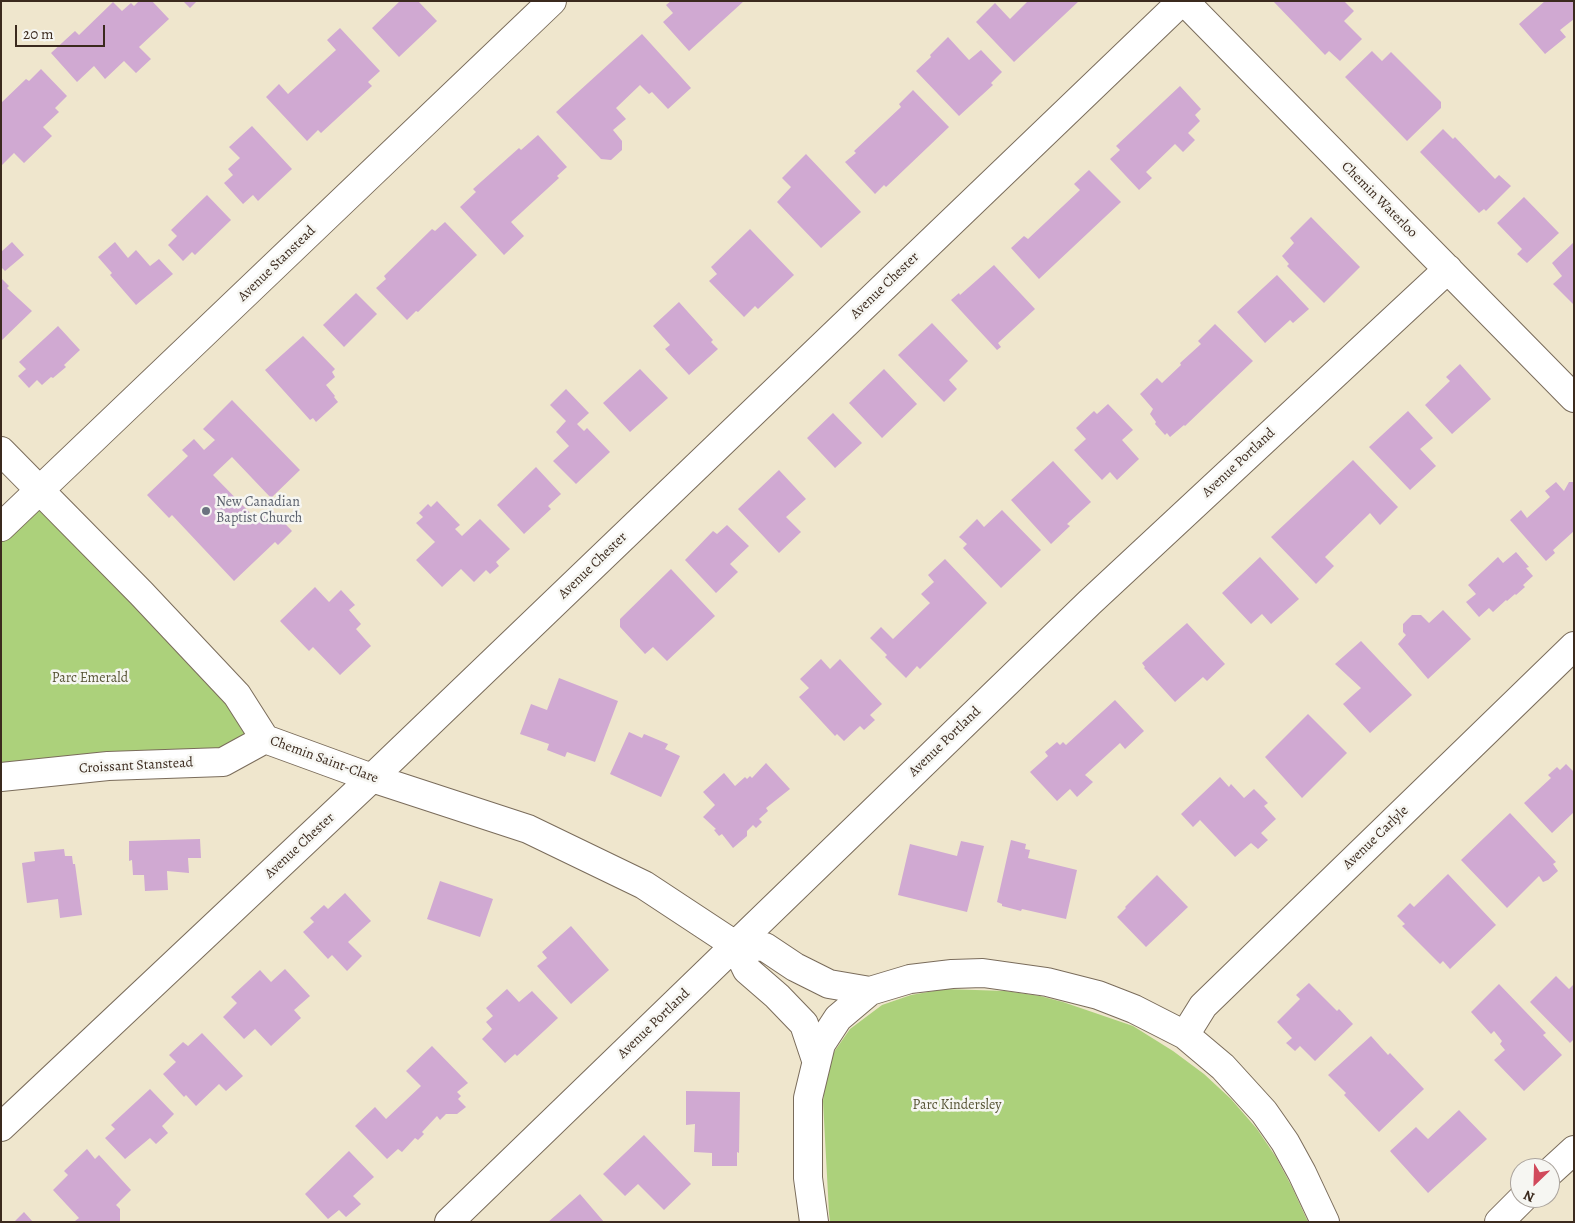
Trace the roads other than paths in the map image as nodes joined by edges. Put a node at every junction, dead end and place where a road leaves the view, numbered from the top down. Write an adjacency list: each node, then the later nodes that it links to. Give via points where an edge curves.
1 (552, 1): 6 (street, Avenue Stanstead)
2 (1183, 1): 3 (street, Chemin Waterloo); 11 (street, Avenue Chester)
3 (1448, 269): 4 (street, Chemin Waterloo); 12 (street, Avenue Portland, via 1088,603)
4 (1574, 398)
5 (1, 451): 6 (street, Chemin Saint-Clare)
6 (40, 490): 7 (street, Avenue Stanstead); 9 (street, Chemin Saint-Clare, via 237,695)
7 (1, 528)
8 (1574, 646): 14 (street, Avenue Carlyle, via 1203,1006)
9 (265, 739): 10 (street, Croissant Stanstead, via 223,762 108,766); 11 (street, Chemin Saint-Clare)
10 (1, 777)
11 (372, 778): 12 (street, Chemin Saint-Clare, via 528,829 644,885); 16 (street, Avenue Chester)
12 (735, 945): 13 (street, Chemin Saint-Clare, via 765,947 795,968 829,984); 15 (street, Chemin Saint-Clare, via 748,970 804,1024); 20 (street, Avenue Portland)
13 (870, 991): 14 (street, Chemin Saint-Clare, via 910,979 952,974 983,974 1047,982 1107,998); 15 (street, Chemin Saint-Clare, via 838,1018 821,1044)
14 (1185, 1035): 22 (street, Chemin Saint-Clare, via 1223,1067 1264,1112 1285,1142)
15 (816, 1060): 21 (street, Chemin Saint-Clare, via 808,1098 808,1178)
16 (1, 1128)
17 (1574, 1150): 18 (street)
18 (1560, 1163)
19 (1513, 1208): 23 (street)
20 (449, 1222)
21 (814, 1222)
22 (1325, 1222)
23 (1499, 1222)

